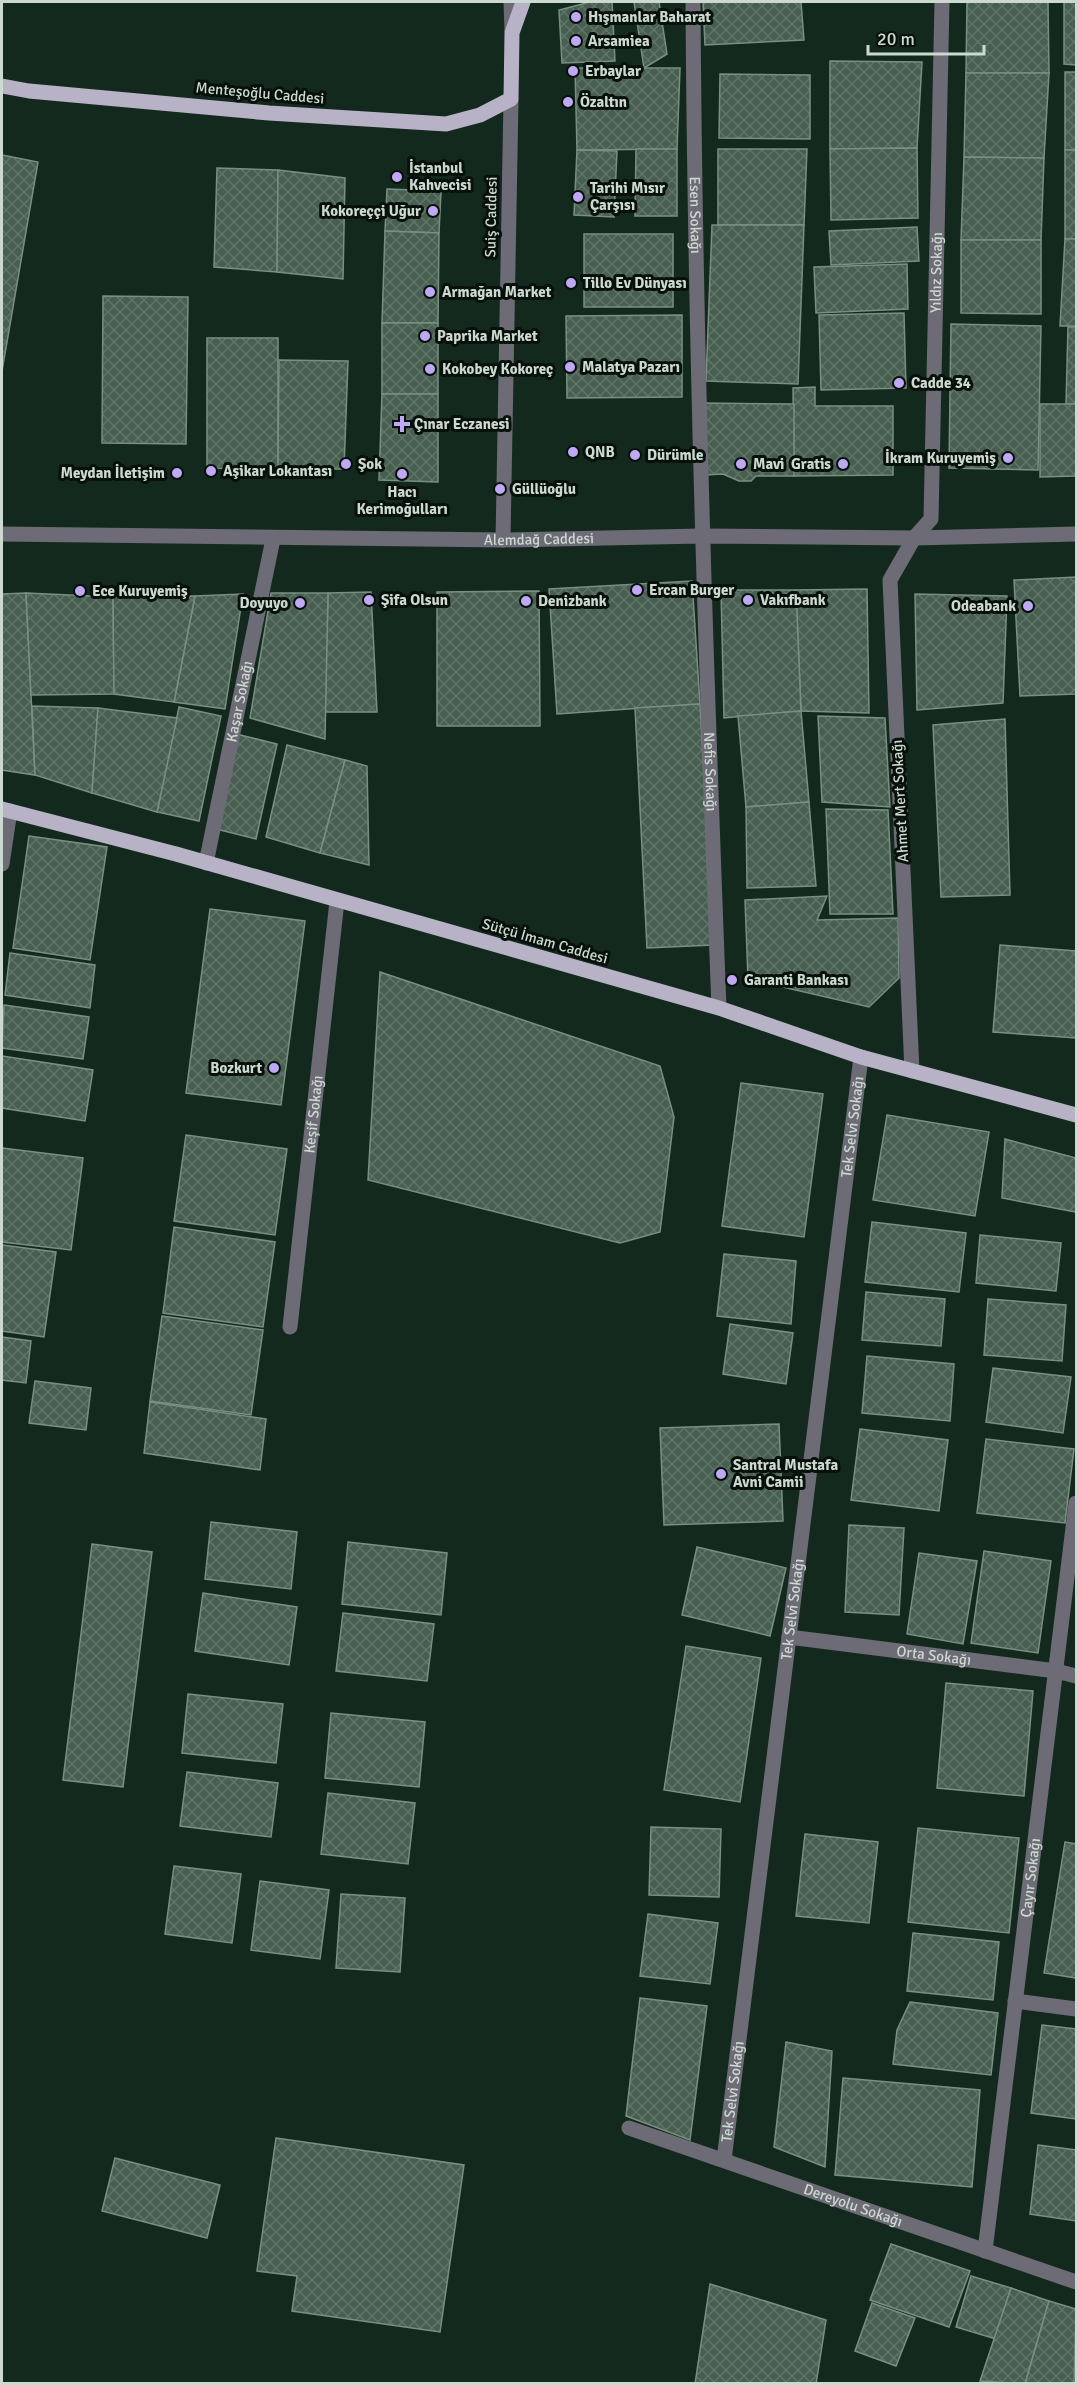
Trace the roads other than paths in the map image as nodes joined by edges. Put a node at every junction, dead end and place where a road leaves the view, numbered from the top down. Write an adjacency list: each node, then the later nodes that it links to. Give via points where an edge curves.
1 (511, 2): 5 (street, Suiş Caddesi)
2 (523, 2): 5 (main road)
3 (693, 2): 10 (street, Esen Sokağı)
4 (942, 2): 11 (street, Yıldız Sokağı, via 931,519)
5 (512, 33): 7 (main road, Suiş Caddesi)
6 (2, 86): 7 (main road, Menteşoğlu Caddesi, via 269,113 447,123 480,115)
7 (511, 99): 13 (street, Suiş Caddesi)
8 (2, 534): 12 (street, Alemdağ Caddesi)
9 (1077, 534): 11 (street, Alemdağ Caddesi)
10 (701, 536): 11 (street, Alemdağ Caddesi); 13 (street, Alemdağ Caddesi); 18 (street, Nefis Sokağı)
11 (914, 538): 20 (street, Ahmet Mert Sokağı, via 890,580)
12 (273, 539): 13 (street, Alemdağ Caddesi); 15 (street, Kaşar Sokağı)
13 (503, 540)
14 (6, 810): 15 (main road, Sütçü İmam Caddesi); 16 (street)
15 (206, 863): 17 (main road, Sütçü İmam Caddesi)
16 (2, 864)
17 (337, 901): 18 (main road, Sütçü İmam Caddesi); 22 (street, Keşif Sokağı)
18 (719, 1008): 19 (main road, Sütçü İmam Caddesi)
19 (861, 1057): 20 (main road, Sütçü İmam Caddesi); 24 (street, Tek Selvi Sokağı)
20 (912, 1071): 21 (main road, Sütçü İmam Caddesi)
21 (1077, 1115)
22 (290, 1327)
23 (1077, 1503): 25 (street, Çayır Sokağı)
24 (789, 1636): 25 (street, Orta Sokağı); 30 (street, Tek Selvi Sokağı)
25 (1056, 1671): 26 (street, Orta Sokağı); 27 (street, Çayır Sokağı)
26 (1077, 1676)
27 (1015, 2001): 28 (street); 31 (street, Çayır Sokağı)
28 (1077, 2008)
29 (629, 2128): 30 (street, Dereyolu Sokağı)
30 (723, 2160): 31 (street, Dereyolu Sokağı)
31 (985, 2251): 32 (street, Dereyolu Sokağı)
32 (1077, 2282)

